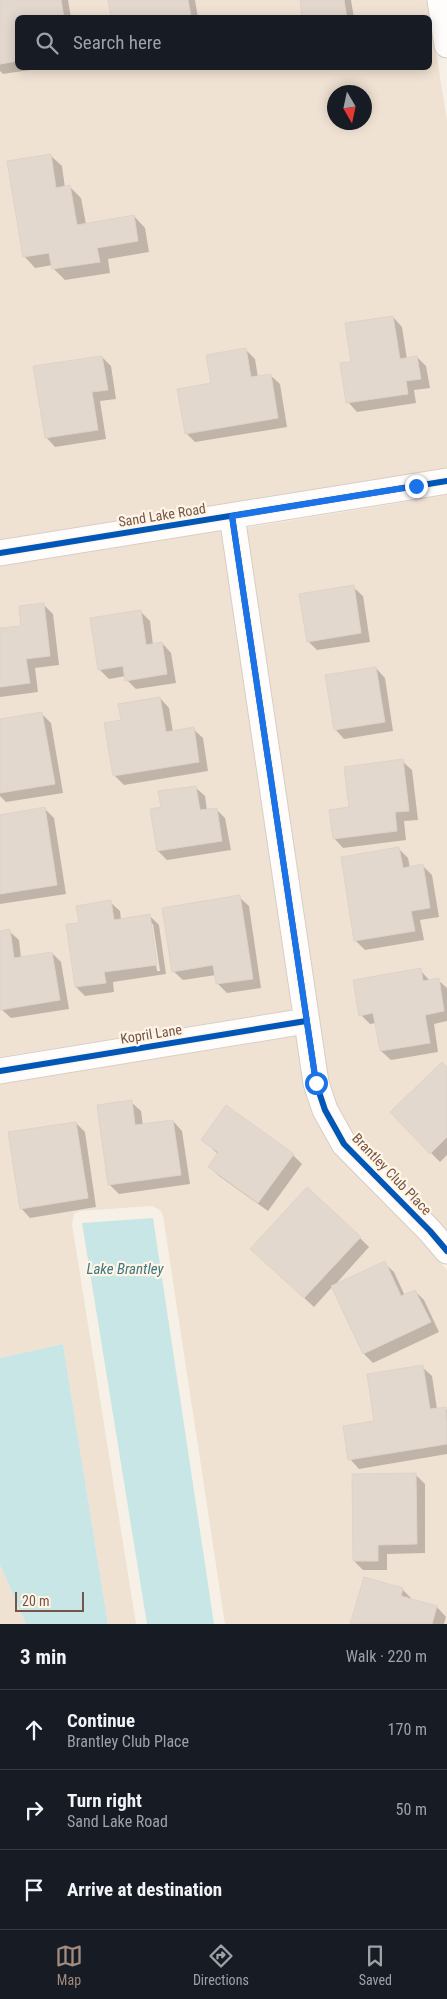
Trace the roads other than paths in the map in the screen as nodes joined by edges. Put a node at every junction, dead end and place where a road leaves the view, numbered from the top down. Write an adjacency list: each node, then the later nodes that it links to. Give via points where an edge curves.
1 (440, 0): 2 (street)
2 (447, 46)
3 (447, 481): 4 (street, Sand Lake Road)
4 (232, 516): 5 (street, Sand Lake Road); 6 (street, Brantley Club Place)
5 (0, 553)
6 (306, 1021): 7 (street, Kopril Lane); 8 (street, Brantley Club Place, via 316,1083 325,1110 344,1144)
7 (0, 1071)
8 (447, 1252)

